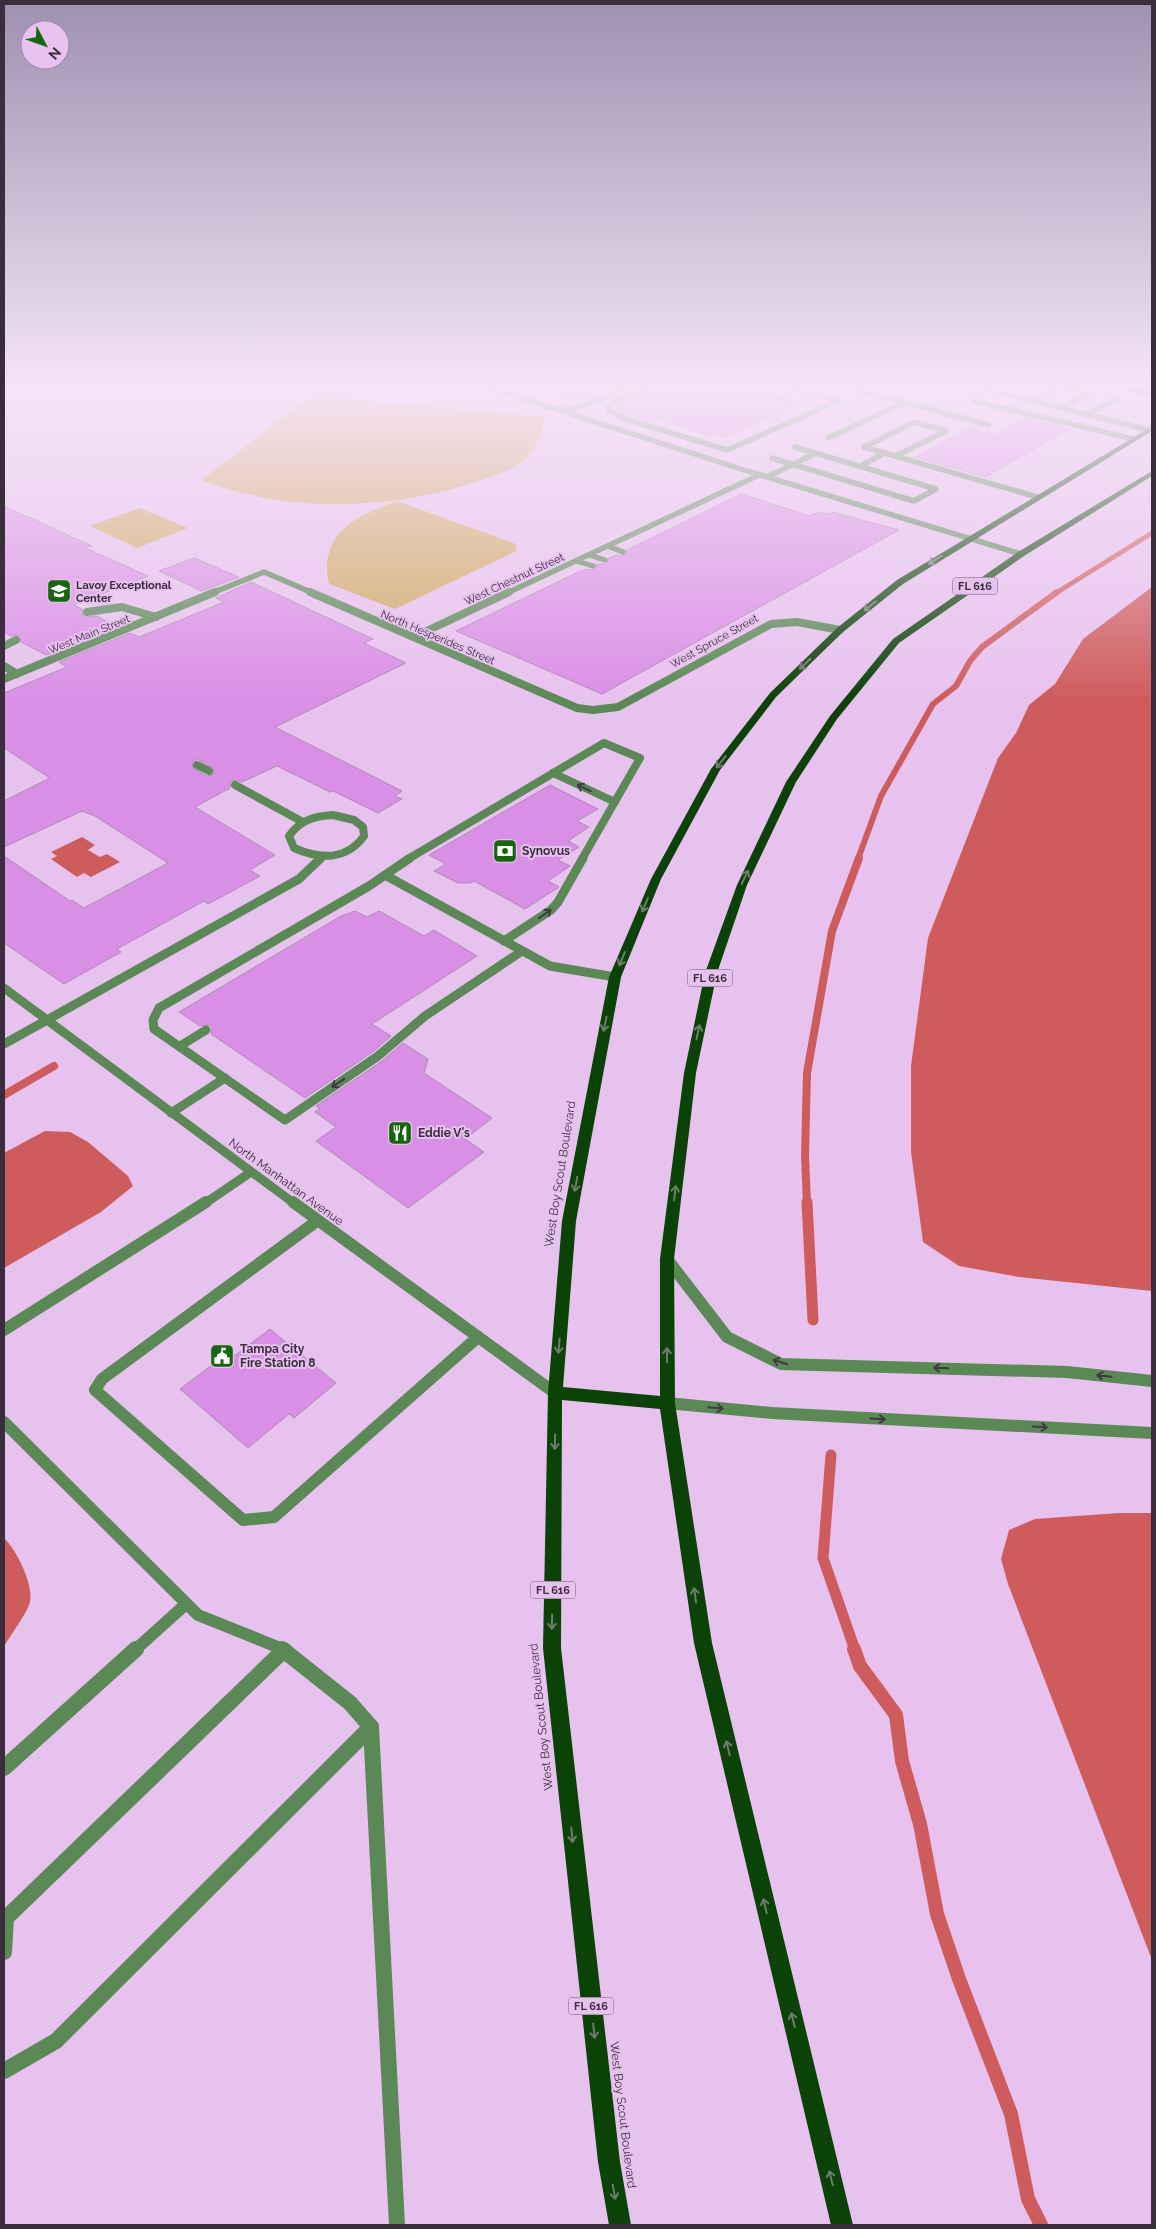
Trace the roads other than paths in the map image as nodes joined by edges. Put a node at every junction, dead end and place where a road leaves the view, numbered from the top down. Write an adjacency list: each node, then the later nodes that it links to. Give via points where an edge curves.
1 (723, 492): 10 (street, West Chestnut Street)
2 (817, 492): 9 (street)
3 (885, 492): 4 (street, via 914,501)
4 (930, 492)
5 (1020, 492): 8 (street)
6 (1045, 492): 8 (main road, West Boy Scout Boulevard / FL 616)
7 (1121, 492): 12 (main road, FL 616)
8 (1037, 497): 9 (main road, West Boy Scout Boulevard / FL 616)
9 (970, 538): 12 (street); 20 (main road, West Boy Scout Boulevard / FL 616, one-way to 20, via 900,582)
10 (608, 546): 11 (street); 13 (street, West Chestnut Street)
11 (624, 552)
12 (1021, 554): 48 (main road, FL 616, one-way to 12, via 690,1073 711,973 742,885 791,782 833,718 896,641)
13 (589, 555): 14 (street, West Chestnut Street); 15 (street)
14 (577, 560): 16 (street); 21 (street, West Chestnut Street)
15 (605, 560)
16 (593, 566)
17 (264, 572): 19 (street, West Main Street); 21 (street, North Hesperides Street)
18 (87, 612): 19 (street, via 118,605)
19 (156, 617): 25 (street, West Main Street)
20 (840, 630): 27 (street, West Spruce Street, via 797,622 771,624 618,707); 38 (main road, West Boy Scout Boulevard / FL 616, one-way to 38, via 772,695 716,769 656,879)
21 (414, 637): 27 (street, North Hesperides Street, via 577,708)
22 (16, 640): 23 (street)
23 (4, 646)
24 (5, 667): 25 (street)
25 (17, 674): 26 (street, West Main Street)
26 (4, 679)
27 (606, 710)
28 (197, 765): 29 (street)
29 (209, 771)
30 (553, 773): 32 (street, one-way to 30); 32 (street, via 604,743 640,758); 35 (street)
31 (236, 785): 33 (street)
32 (614, 802): 36 (street, one-way to 32, via 554,906)
33 (303, 822): 34 (street, via 292,830 290,842 301,853); 34 (street, via 333,815 356,820 363,825 366,832 358,846 336,856)
34 (322, 857): 40 (street, via 299,879)
35 (385, 875): 36 (street); 43 (street, via 159,1008 153,1020 154,1029)
36 (504, 941): 37 (street)
37 (522, 951): 38 (street, via 550,966); 44 (street, one-way to 44, via 425,1016 378,1056 285,1120)
38 (615, 977): 52 (main road, West Boy Scout Boulevard / FL 616, one-way to 52, via 569,1221)
39 (4, 988): 40 (street, North Manhattan Avenue)
40 (46, 1020): 42 (street); 45 (street, North Manhattan Avenue)
41 (206, 1030): 43 (street)
42 (4, 1044)
43 (180, 1046): 44 (street)
44 (225, 1078): 45 (street)
45 (171, 1113): 46 (street, North Manhattan Avenue)
46 (251, 1172): 47 (street, North Manhattan Avenue); 49 (street)
47 (318, 1221): 50 (street, North Manhattan Avenue); 50 (street, via 102,1379 95,1390 243,1520 274,1517)
48 (667, 1259): 51 (street, one-way to 48, via 1068,1372 781,1364 727,1337); 53 (main road, FL 616, one-way to 48)
49 (4, 1330)
50 (478, 1337): 52 (street, North Manhattan Avenue)
51 (1152, 1381)
52 (555, 1393): 53 (main road); 63 (main road, West Boy Scout Boulevard / FL 616, one-way to 63, via 552,1648 609,2162)
53 (667, 1404): 55 (street, one-way to 55, via 772,1413); 64 (main road, FL 616, one-way to 53, via 702,1643)
54 (4, 1422): 56 (street)
55 (1152, 1433)
56 (186, 1604): 57 (street, via 198,1615); 59 (street)
57 (284, 1650): 58 (street, via 350,1703); 60 (street, via 6,1918)
58 (371, 1727): 61 (street, via 56,2041); 62 (street)
59 (4, 1768)
60 (4, 1952)
61 (4, 2071)
62 (397, 2225)
63 (620, 2225)
64 (842, 2225)

